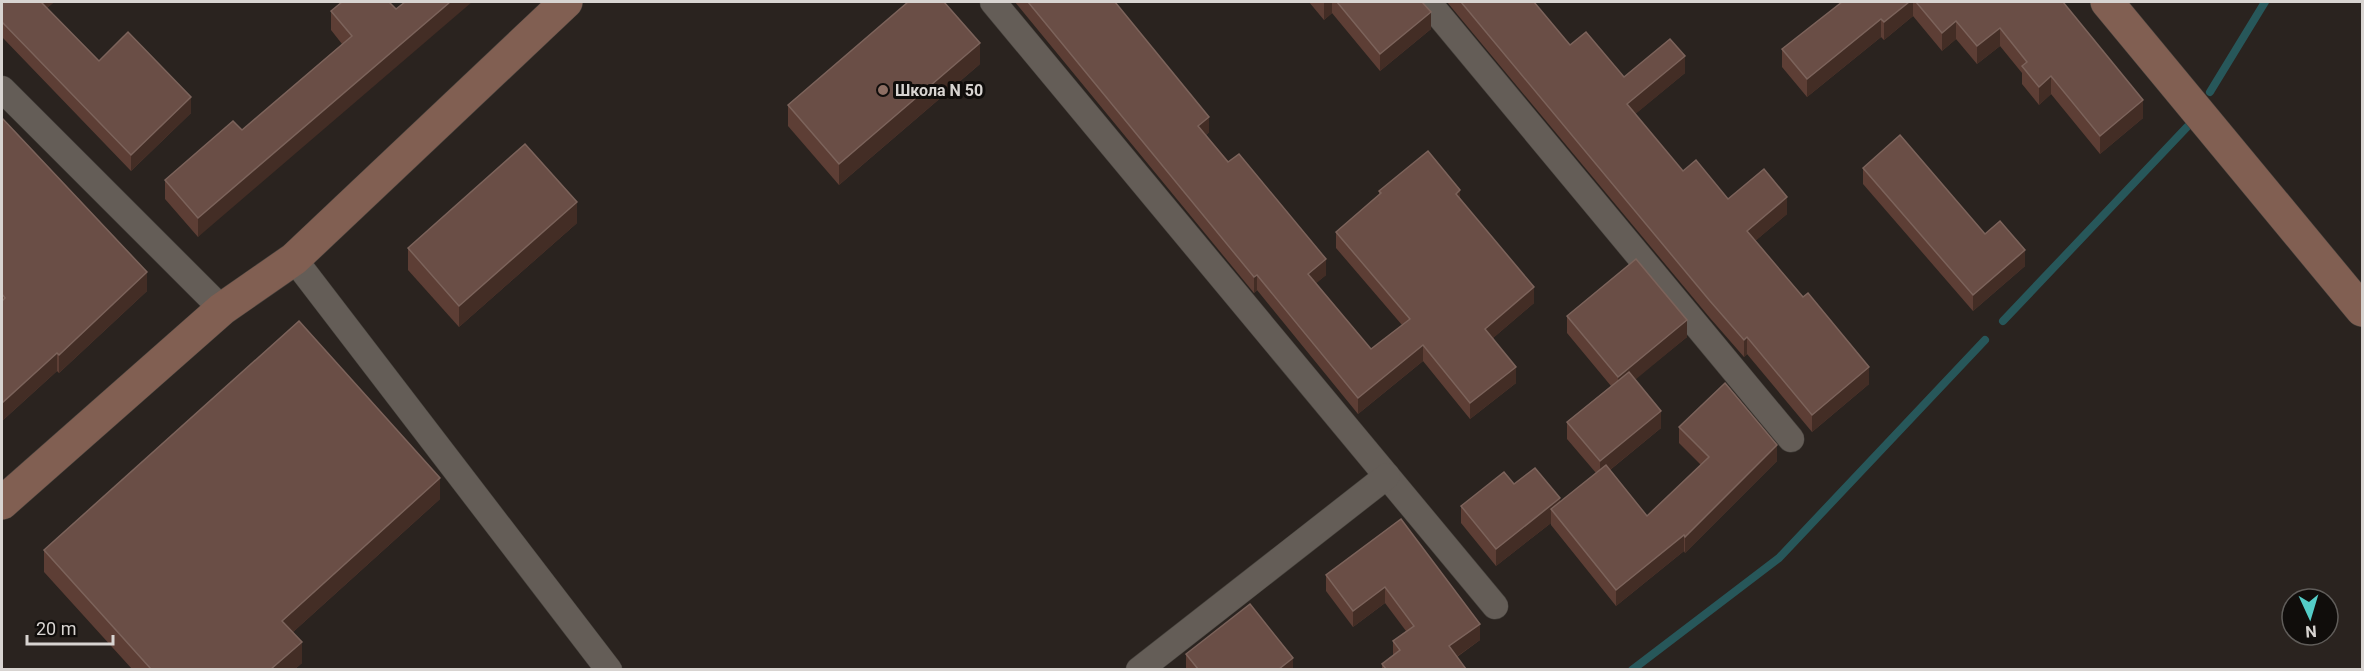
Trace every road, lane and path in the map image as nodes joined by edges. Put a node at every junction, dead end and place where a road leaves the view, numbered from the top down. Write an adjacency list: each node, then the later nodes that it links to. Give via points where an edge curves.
1 (566, 2): 6 (street)
2 (993, 2): 10 (street)
3 (1428, 2): 9 (street)
4 (2107, 2): 8 (street)
5 (2, 89): 7 (street)
6 (294, 259): 7 (street); 13 (street)
7 (222, 309): 11 (street)
8 (2362, 309)
9 (1791, 439)
10 (1387, 476): 12 (street); 14 (street)
11 (2, 503)
12 (1495, 606)
13 (609, 669)
14 (1139, 669)

